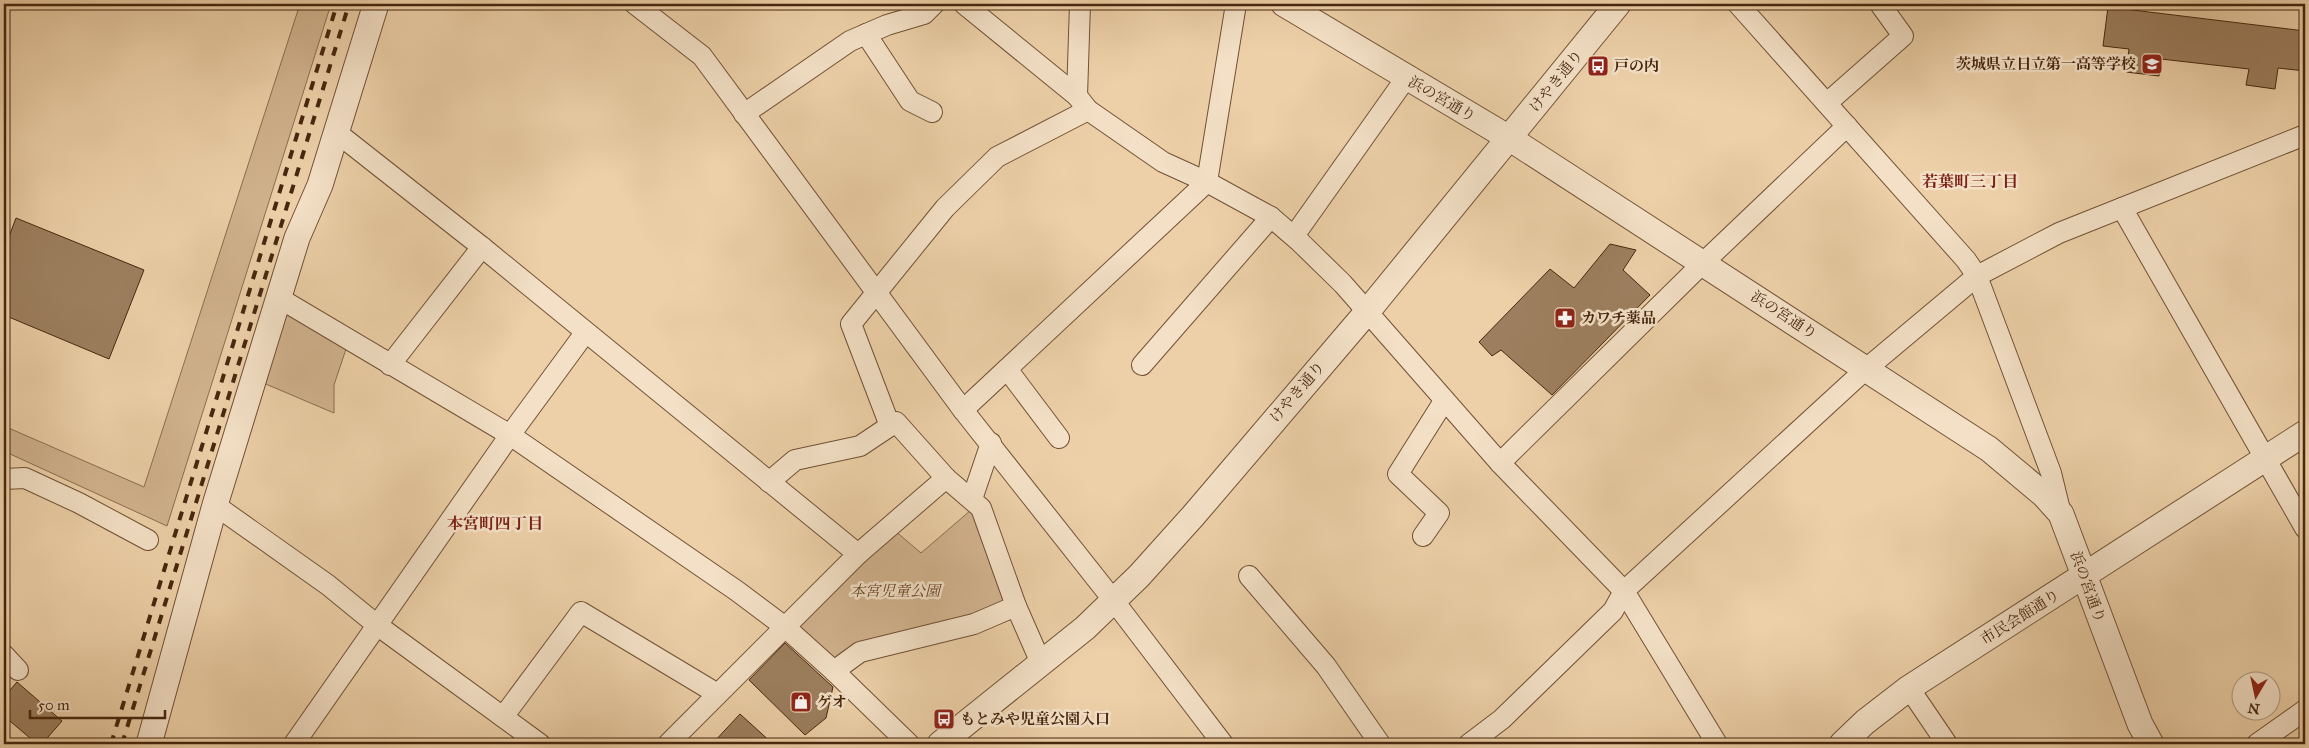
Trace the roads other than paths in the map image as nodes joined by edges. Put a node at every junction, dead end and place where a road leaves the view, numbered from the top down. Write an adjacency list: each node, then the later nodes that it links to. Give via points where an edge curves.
1 (376, 4): 18 (street)
2 (635, 4): 16 (street, via 702,56)
3 (934, 4): 11 (street, via 924,14)
4 (1080, 4): 13 (street)
5 (1236, 4): 21 (street)
6 (1618, 4): 20 (street, けやき通り)
7 (1738, 4): 14 (street)
8 (1880, 4): 14 (street, via 1903,36)
9 (1294, 6): 12 (street, 浜の宮通り)
10 (973, 7): 13 (street)
11 (866, 34): 15 (street, via 910,101); 16 (street, via 850,41)
12 (1406, 78): 20 (street, 浜の宮通り); 24 (street)
13 (1083, 103): 21 (street, via 1163,162); 28 (street, via 997,157 945,208)
14 (1827, 103): 17 (street)
15 (932, 112)
16 (744, 114): 28 (street)
17 (1847, 126): 26 (street); 27 (street)
18 (336, 132): 25 (street); 29 (street)
19 (2305, 135): 22 (street)
20 (1509, 138): 26 (street, 浜の宮通り); 30 (street, けやき通り)
21 (1207, 182): 23 (street); 35 (street)
22 (2122, 208): 27 (street, via 2059,233); 43 (street)
23 (1271, 217): 24 (street); 33 (street)
24 (1294, 236): 30 (street, via 1343,284)
25 (482, 247): 31 (street); 32 (street)
26 (1704, 262): 34 (street, 浜の宮通り); 44 (street)
27 (1977, 276): 34 (street); 50 (street, via 2052,473)
28 (876, 293): 37 (street); 38 (street, via 852,324)
29 (279, 298): 32 (street); 49 (street)
30 (1366, 312): 36 (street); 58 (street, けやき通り, via 1193,516)
31 (585, 333): 40 (street); 47 (street)
32 (390, 365): 40 (street)
33 (1142, 365)
34 (1866, 369): 50 (street, 浜の宮通り, via 1989,449 2044,495); 57 (street)
35 (1007, 370): 37 (street); 41 (street)
36 (1444, 401): 44 (street); 52 (street, via 1398,474 1439,513)
37 (963, 410): 42 (street)
38 (890, 426): 45 (street, via 896,422); 47 (street, via 860,446 795,460)
39 (2305, 433): 43 (street, 市民会館通り)
40 (510, 435): 60 (street); 61 (street)
41 (1059, 438)
42 (990, 443): 48 (street); 58 (street)
43 (2266, 459): 51 (street); 56 (street, 市民会館通り)
44 (1500, 464): 57 (street)
45 (946, 478): 48 (street); 54 (street)
46 (4, 479): 53 (street, via 25,478)
47 (769, 482): 54 (street)
48 (972, 499): 59 (street, via 981,508)
49 (214, 505): 60 (street, via 328,585); 70 (street)
50 (2061, 514): 56 (street, 浜の宮通り)
51 (2305, 528)
52 (1423, 536)
53 (148, 540)
54 (858, 554): 61 (street)
55 (1249, 576): 77 (street, via 1326,666)
56 (2084, 577): 66 (street, 市民会館通り); 82 (street, 浜の宮通り, via 2140,724)
57 (1624, 591): 78 (street, via 1613,612 1502,719); 79 (street)
58 (1114, 601): 63 (street, けやき通り); 76 (street)
59 (1016, 606): 63 (street); 65 (street, via 956,629 860,652)
60 (377, 625): 69 (street); 71 (street)
61 (785, 627): 65 (street); 67 (street)
62 (4, 655): 64 (street)
63 (1041, 663): 75 (street, けやき通り)
64 (18, 670)
65 (834, 671): 74 (street)
66 (1909, 688): 80 (street, 市民会館通り); 81 (street)
67 (716, 694): 69 (street, via 581,612); 73 (street)
68 (2305, 710): 83 (street)
69 (503, 717): 72 (street)
70 (149, 744)
71 (294, 744)
72 (540, 744)
73 (668, 744)
74 (909, 744)
75 (940, 744)
76 (1223, 744)
77 (1380, 744)
78 (1469, 744)
79 (1717, 744)
80 (1842, 744)
81 (1947, 744)
82 (2151, 744)
83 (2256, 744)

